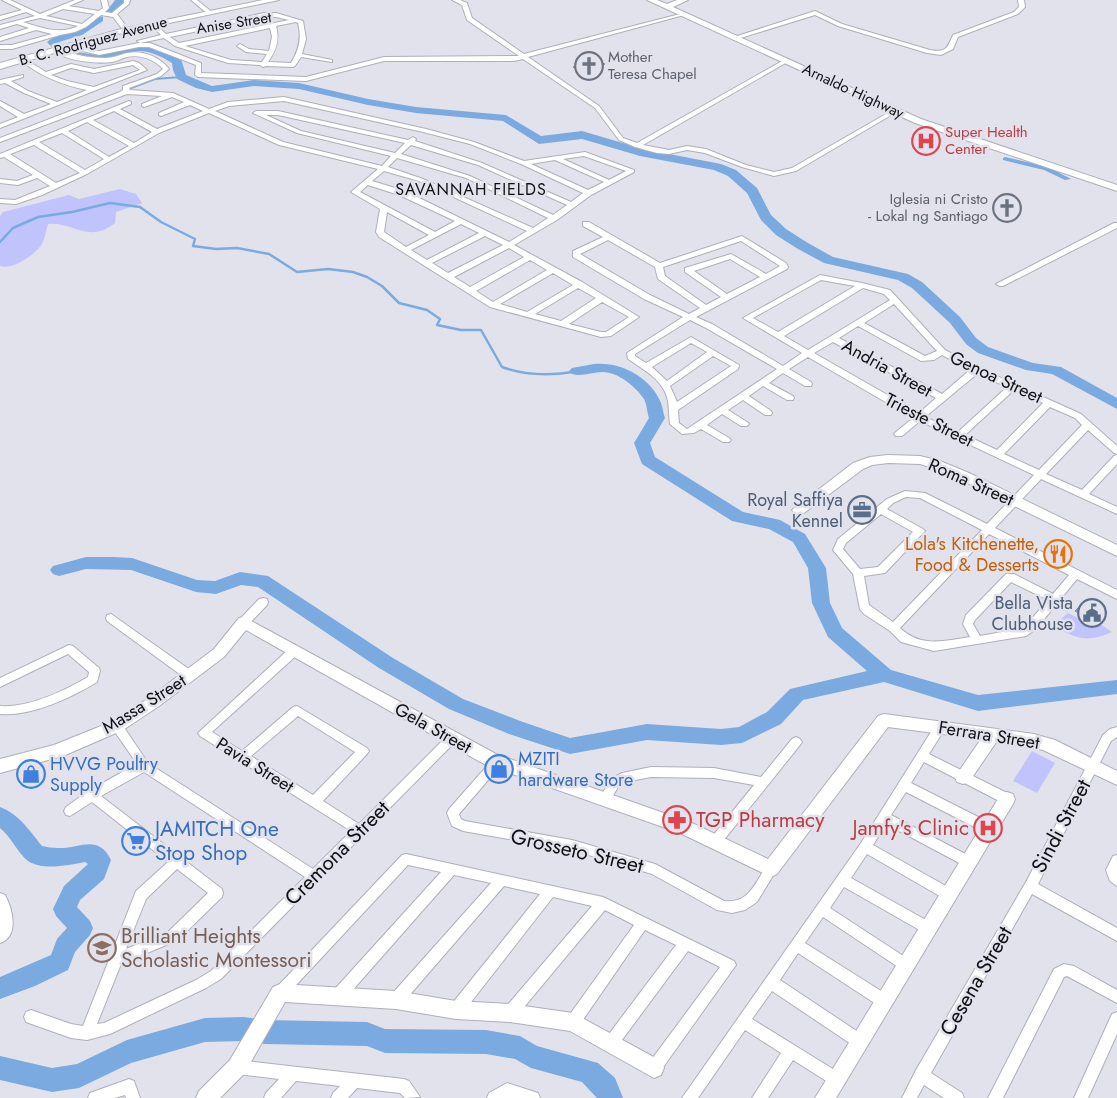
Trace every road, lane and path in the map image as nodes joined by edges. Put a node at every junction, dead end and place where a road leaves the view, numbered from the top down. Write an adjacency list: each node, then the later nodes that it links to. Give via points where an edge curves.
1 (5, 0): 11 (street)
2 (80, 0): 13 (street)
3 (104, 0): 18 (street, via 106,8)
4 (127, 0): 19 (street)
5 (194, 0): 16 (street)
6 (275, 0): 16 (street, B. C. Rodriguez Avenue)
7 (455, 0): 42 (street, via 465,4 469,20)
8 (651, 0): 14 (street, Arnaldo Highway)
9 (684, 0): 14 (street)
10 (1021, 0): 32 (street, via 1022,8 1016,13 955,36 949,50 941,53 840,25 815,12)
11 (12, 3): 12 (street); 15 (street)
12 (0, 7)
13 (62, 7): 18 (street); 20 (street)
14 (667, 7): 17 (street, Arnaldo Highway)
15 (27, 10): 20 (street); 21 (street)
16 (210, 13): 24 (street, B. C. Rodriguez Avenue)
17 (680, 13): 32 (street, Arnaldo Highway); 42 (street)
18 (99, 14): 19 (street); 26 (street)
19 (112, 15): 29 (street)
20 (40, 16): 23 (street); 26 (street)
21 (0, 18)
22 (298, 20): 27 (street); 31 (street, Anise Street, via 268,15); 41 (street, Anise Street, via 304,34)
23 (16, 22): 25 (street); 28 (street)
24 (153, 24): 29 (street, B. C. Rodriguez Avenue); 31 (street, Anise Street)
25 (2, 26)
26 (84, 26): 30 (street, via 70,34)
27 (273, 26): 36 (street); 40 (street, via 275,38)
28 (36, 28): 30 (street); 33 (street)
29 (126, 30): 35 (street, B. C. Rodriguez Avenue)
30 (57, 34): 38 (street, via 7,48)
31 (164, 35): 34 (street, Anise Street); 36 (street, Anise Street)
32 (734, 38): 45 (street, Arnaldo Highway)
33 (0, 39)
34 (129, 43)
35 (71, 45): 39 (street, B. C. Rodriguez Avenue); 42 (street, via 99,53 150,45 199,64 199,74 306,79 384,59 514,58)
36 (177, 45): 46 (street, Anise Street, via 230,62)
37 (240, 46): 40 (street, via 248,51)
38 (0, 47)
39 (56, 50): 43 (street, B. C. Rodriguez Avenue); 52 (street, via 67,56 100,60 140,54 159,62 166,69 159,75 125,88)
40 (271, 53): 46 (street)
41 (300, 54): 44 (street); 46 (street, Anise Street, via 293,66)
42 (521, 55): 76 (street, via 597,107 621,139)
43 (23, 60): 47 (street, B. C. Rodriguez Avenue); 48 (street)
44 (330, 60)
45 (786, 61): 63 (street, Arnaldo Highway); 76 (street)
46 (263, 65)
47 (0, 66)
48 (44, 75): 51 (street, via 65,84); 51 (street, via 71,66 90,71 132,63 144,70)
49 (21, 76): 50 (street)
50 (3, 82): 58 (street)
51 (95, 89): 52 (street); 58 (street)
52 (127, 92): 53 (street); 72 (street)
53 (171, 95): 54 (street); 59 (street)
54 (191, 102): 62 (street); 65 (street)
55 (242, 102): 62 (street); 64 (street); 70 (street, via 284,99)
56 (0, 103): 60 (street)
57 (129, 103): 61 (street)
58 (57, 104): 66 (street)
59 (144, 105)
60 (3, 108): 66 (street)
61 (115, 109): 67 (street); 71 (street)
62 (209, 111): 71 (street); 82 (street, via 281,144)
63 (895, 111): 76 (street, via 783,174 744,166 706,151 687,148 669,152); 89 (street, Arnaldo Highway, via 945,131)
64 (256, 113): 74 (street, via 278,113); 78 (street, via 299,132)
65 (161, 114)
66 (24, 117): 68 (street)
67 (88, 120): 69 (street); 75 (street)
68 (0, 126)
69 (62, 130): 73 (street); 80 (street)
70 (424, 130): 74 (street); 81 (street, via 472,143)
71 (156, 132): 75 (street)
72 (0, 140)
73 (34, 142): 77 (street); 83 (street)
74 (410, 142): 78 (street); 92 (street, via 480,164)
75 (134, 146): 80 (street)
76 (638, 146)
77 (2, 154): 84 (street)
78 (396, 155): 82 (street); 94 (street, via 468,177)
79 (556, 158): 81 (street); 87 (street); 87 (street, via 586,154 632,171)
80 (110, 160): 83 (street)
81 (523, 163): 90 (street)
82 (383, 168): 86 (street); 98 (street, via 421,180)
83 (85, 173): 88 (street)
84 (38, 175): 85 (street, via 18,183); 88 (street)
85 (0, 181)
86 (367, 182): 93 (street, via 355,192 356,195); 95 (street, via 402,192)
87 (609, 182): 90 (street)
88 (55, 186): 91 (street, via 16,202)
89 (1117, 188)
90 (588, 193): 92 (street)
91 (0, 201)
92 (572, 205): 94 (street)
93 (384, 208): 100 (street); 103 (street, via 380,232)
94 (554, 218): 98 (street)
95 (462, 222): 99 (street); 100 (street)
96 (586, 224): 101 (street)
97 (1117, 225): 111 (street)
98 (534, 231): 102 (street)
99 (485, 233): 102 (street); 105 (street)
100 (435, 235): 103 (street)
101 (608, 237): 106 (street); 120 (street, via 576,255 647,297)
102 (509, 245): 104 (street); 108 (street)
103 (406, 250): 105 (street)
104 (530, 257): 107 (street); 113 (street)
105 (426, 264): 108 (street)
106 (659, 266): 109 (street, via 742,238 783,265 784,268); 118 (street, via 662,277)
107 (554, 270): 110 (street); 117 (street)
108 (447, 277): 113 (street)
109 (766, 277): 114 (street); 114 (street, via 730,256 688,270)
110 (579, 284): 115 (street); 119 (street)
111 (1000, 284)
112 (862, 285): 116 (street, Genoa Street, via 884,290); 121 (street, Genoa Street, via 820,277); 124 (street)
113 (469, 291): 117 (street)
114 (726, 297): 118 (street)
115 (602, 298): 123 (street); 123 (street, via 635,317 605,335)
116 (895, 300): 122 (street); 127 (street, Genoa Street)
117 (494, 305): 119 (street)
118 (706, 308): 120 (street)
119 (528, 314): 123 (street)
120 (689, 317): 129 (street, via 631,353 631,357); 130 (street)
121 (746, 318): 124 (street, Trieste Street)
122 (858, 322): 125 (street); 127 (street, via 924,359)
123 (563, 324)
124 (778, 336): 128 (street, Trieste Street)
125 (833, 338): 128 (street); 138 (street, Andria Street)
126 (713, 352): 129 (street, via 692,339); 134 (street); 140 (street, via 735,368)
127 (942, 352): 131 (street, Genoa Street)
128 (808, 353): 130 (street); 143 (street, Trieste Street)
129 (646, 367): 134 (street)
130 (783, 369): 132 (street); 133 (street)
131 (976, 370): 135 (street, Genoa Street); 138 (street)
132 (763, 383): 136 (street); 137 (street)
133 (808, 384)
134 (666, 385): 140 (street)
135 (1012, 386): 139 (street, Genoa Street); 148 (street)
136 (743, 396): 141 (street); 142 (street)
137 (790, 398)
138 (942, 398): 143 (street)
139 (1049, 402): 145 (street, Genoa Street); 151 (street)
140 (674, 409): 146 (street, via 675,424 685,432)
141 (722, 410): 144 (street); 146 (street)
142 (768, 413)
143 (919, 417): 147 (street); 148 (street, Trieste Street)
144 (744, 424)
145 (1088, 424): 150 (street, Genoa Street); 153 (street)
146 (701, 425): 149 (street)
147 (899, 434)
148 (959, 436): 151 (street, Trieste Street)
149 (726, 440)
150 (1117, 451)
151 (998, 455): 153 (street, Trieste Street)
152 (1117, 458): 154 (street)
153 (1039, 474): 154 (street, Trieste Street); 155 (street)
154 (1083, 495): 158 (street, Trieste Street)
155 (1014, 501): 157 (street, Roma Street, via 935,464 888,459 858,466); 159 (street); 160 (street, Roma Street)
156 (880, 509): 159 (street, via 905,494 922,495); 161 (street, via 842,541 838,550); 161 (street, via 920,531 880,570)
157 (799, 510)
158 (1117, 511)
159 (988, 529): 162 (street); 168 (street)
160 (1117, 551)
161 (858, 573): 168 (street, via 864,606 873,616)
162 (1076, 574): 163 (street); 164 (street)
163 (1117, 594)
164 (1054, 599): 169 (street, via 1022,633); 169 (street, via 1010,577 970,618 968,624)
165 (262, 602): 167 (street, Massa Street)
166 (111, 618): 171 (street)
167 (244, 622): 170 (street, Gela Street); 171 (street, Massa Street, via 219,653)
168 (894, 628): 169 (street, via 905,639 934,647)
169 (977, 641)
170 (294, 651): 179 (street, Gela Street); 182 (street, Pavia Street, via 204,733)
171 (189, 675): 175 (street, Massa Street)
172 (0, 683): 173 (street, via 69,649 94,671 92,679 19,710)
173 (0, 710)
174 (884, 720): 176 (street, Ferrara Street); 205 (street, Grosseto Street)
175 (117, 726): 184 (street, Massa Street, via 57,750); 185 (street)
176 (940, 727): 178 (street, Ferrara Street); 181 (street)
177 (1117, 732): 186 (street, Sindi Street, via 1110,735)
178 (994, 734): 186 (street, Ferrara Street, via 1049,745); 187 (street)
179 (452, 738): 183 (street, Gela Street); 198 (street, Cremona Street)
180 (796, 742): 189 (street)
181 (922, 756): 187 (street); 190 (street)
182 (242, 757): 194 (street, Pavia Street); 194 (street, via 297,710 363,751)
183 (497, 762): 192 (street, Gela Street); 205 (street, Grosseto Street, via 453,812 456,822 463,826 572,845 654,869 729,908 750,902)
184 (0, 766)
185 (144, 766): 191 (street); 206 (street)
186 (1093, 767): 188 (street, Ferrara Street); 210 (street, Sindi Street)
187 (963, 777): 193 (street)
188 (1117, 778)
189 (763, 782): 192 (street, via 714,772 651,772 615,782); 199 (street)
190 (904, 785): 196 (street); 197 (street)
191 (92, 795): 195 (street); 202 (street)
192 (605, 799): 199 (street, Gela Street)
193 (1007, 799): 197 (street)
194 (314, 802): 198 (street, Pavia Street)
195 (70, 811)
196 (884, 817): 200 (street); 203 (street)
197 (988, 828): 203 (street)
198 (359, 830): 206 (street, Cremona Street)
199 (715, 842): 205 (street, Gela Street)
200 (866, 847): 207 (street); 212 (street)
201 (1117, 860): 209 (street, via 1112,869)
202 (176, 862): 222 (street, via 141,895); 222 (street, via 218,893 173,936)
203 (969, 862): 212 (street)
204 (452, 869): 208 (street); 225 (street, via 406,858); 226 (street)
205 (771, 869)
206 (314, 876): 236 (street, Cremona Street, via 216,975 105,1029)
207 (842, 879): 215 (street); 217 (street)
208 (502, 880): 211 (street); 228 (street)
209 (1117, 880)
210 (1030, 886): 218 (street); 243 (street, Cesena Street)
211 (550, 891): 214 (street); 230 (street)
212 (948, 894): 217 (street)
213 (0, 899): 219 (street, via 7,914)
214 (603, 903): 216 (street); 231 (street)
215 (821, 909): 221 (street); 223 (street)
216 (642, 923): 220 (street); 235 (street)
217 (928, 928): 223 (street)
218 (1117, 935)
219 (0, 937)
220 (685, 944): 238 (street); 241 (street, via 729,966)
221 (797, 945): 224 (street); 229 (street)
222 (115, 960): 236 (street)
223 (906, 965): 229 (street)
224 (771, 982): 234 (street); 237 (street)
225 (280, 993): 226 (street); 240 (street)
226 (338, 996): 228 (street)
227 (1117, 997): 259 (street, via 1069,970 1059,973)
228 (396, 1000): 230 (street)
229 (884, 1001): 237 (street)
230 (456, 1010): 231 (street)
231 (510, 1013): 235 (street)
232 (31, 1017): 236 (street, Cremona Street)
233 (1117, 1019): 260 (street)
234 (743, 1021): 239 (street); 254 (street)
235 (573, 1022): 238 (street)
236 (87, 1033)
237 (859, 1041): 244 (street)
238 (611, 1043): 241 (street)
239 (791, 1051): 244 (street); 255 (street)
240 (237, 1067): 242 (street); 248 (street)
241 (654, 1068)
242 (293, 1074): 245 (street); 249 (street)
243 (921, 1075): 257 (street, Cesena Street); 258 (street)
244 (836, 1079): 256 (street)
245 (354, 1081): 250 (street); 251 (street, via 404,1086)
246 (95, 1098): 247 (street, via 129,1086)
247 (133, 1098)
248 (206, 1098)
249 (271, 1098)
250 (338, 1098)
251 (412, 1098)
252 (494, 1098): 253 (street, via 507,1090)
253 (534, 1098)
254 (689, 1098)
255 (759, 1098)
256 (824, 1098)
257 (909, 1098)
258 (958, 1098)
259 (995, 1098)
260 (1081, 1098)

